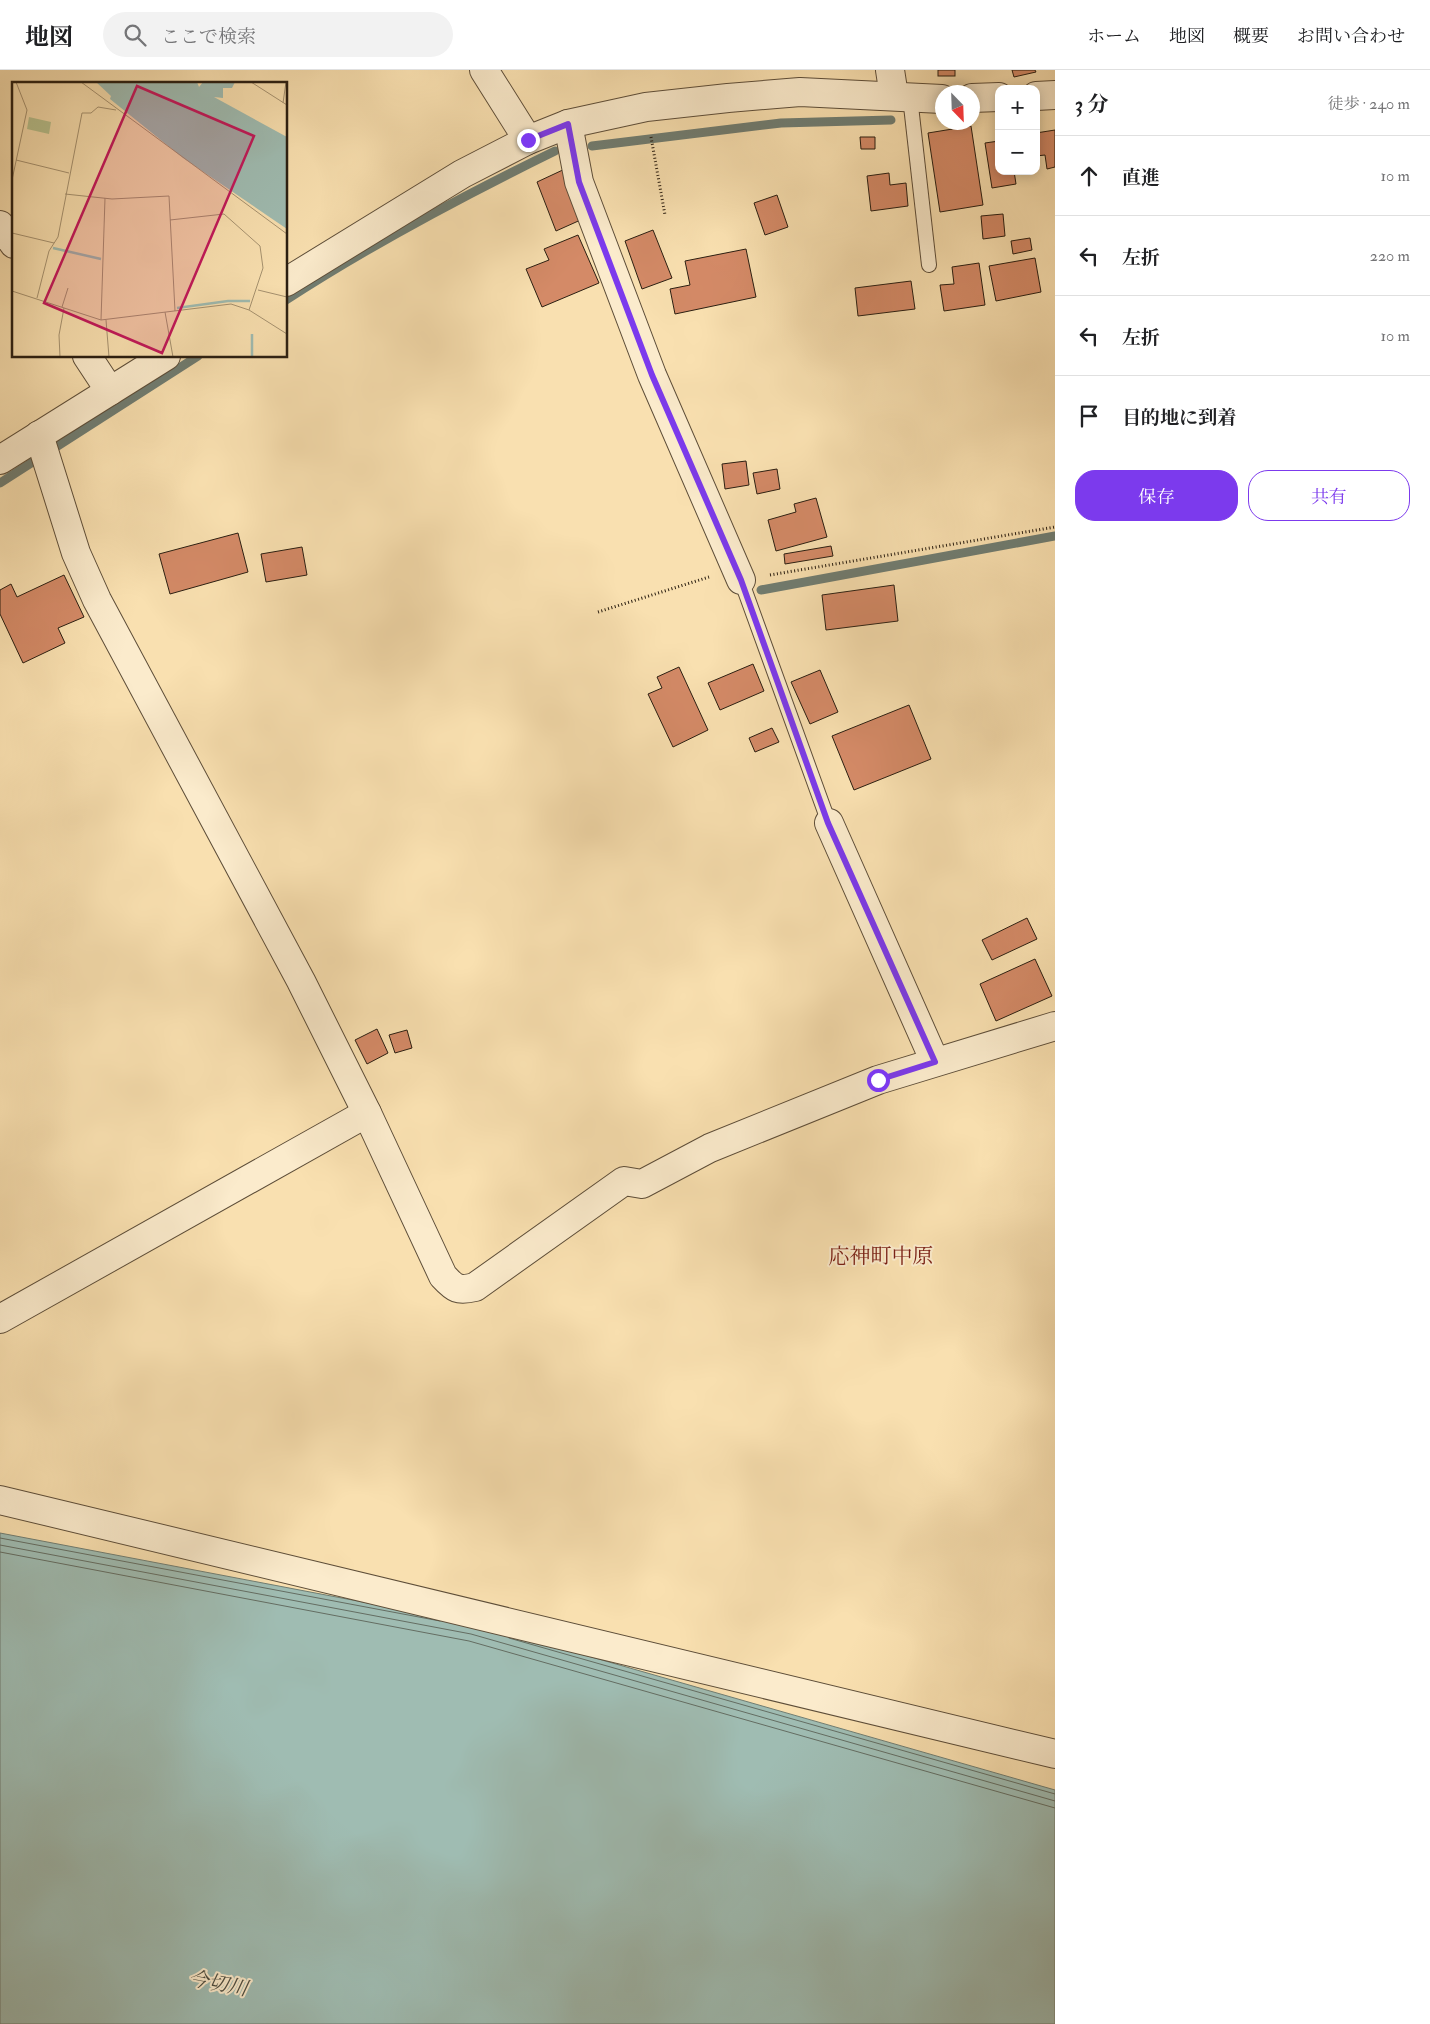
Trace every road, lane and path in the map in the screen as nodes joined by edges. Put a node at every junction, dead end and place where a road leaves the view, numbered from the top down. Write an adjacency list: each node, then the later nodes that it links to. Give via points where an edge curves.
1 (484, 70): 11 (street)
2 (890, 70): 5 (street)
3 (1055, 95): 4 (street)
4 (1040, 96)
5 (902, 97): 8 (street); 9 (street, via 800,92 646,108); 15 (lane)
6 (995, 97): 7 (street)
7 (980, 98)
8 (935, 99)
9 (568, 124): 11 (street); 23 (street, via 579,182 652,375)
10 (650, 132): 12 (path)
11 (528, 140): 16 (street, via 462,174)
12 (665, 215)
13 (0, 225): 14 (street)
14 (12, 241)
15 (929, 265)
16 (288, 281)
17 (88, 358): 19 (street)
18 (163, 358): 19 (street)
19 (110, 391): 20 (street)
20 (44, 450): 21 (street); 28 (street, via 76,553 97,600 301,981)
21 (0, 460)
22 (1055, 527): 23 (path)
23 (738, 575): 24 (path); 25 (lane)
24 (598, 612)
25 (828, 823): 27 (street)
26 (1055, 1026): 27 (street)
27 (935, 1062): 28 (street, via 878,1080 710,1148 642,1184 624,1181 475,1287 462,1290 452,1286 443,1276)
28 (367, 1113): 29 (street)
29 (0, 1319)
30 (0, 1500): 31 (street)
31 (1055, 1754)

